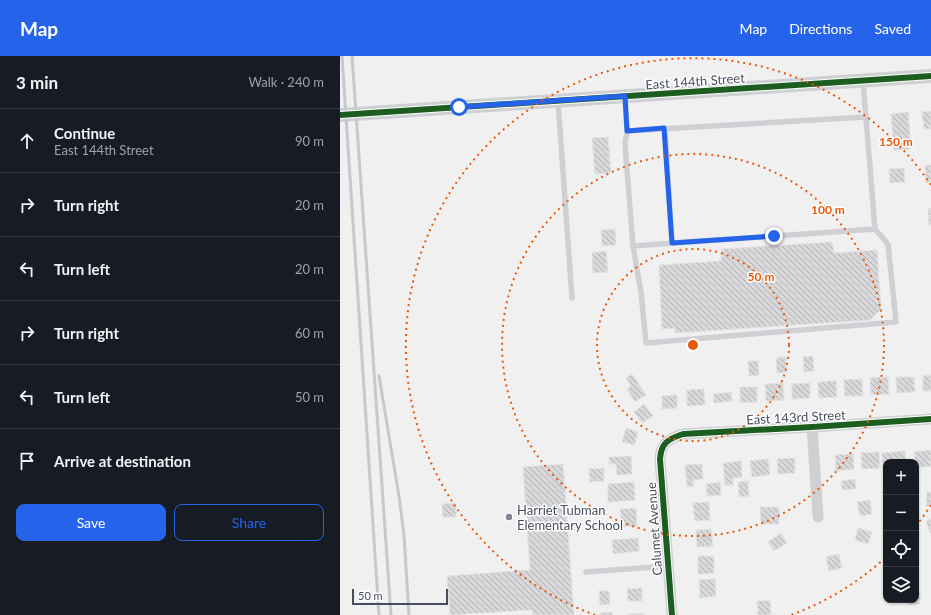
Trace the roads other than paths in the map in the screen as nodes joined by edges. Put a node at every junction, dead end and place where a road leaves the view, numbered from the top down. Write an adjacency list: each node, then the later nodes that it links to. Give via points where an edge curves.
1 (931, 76): 2 (street, East 144th Street)
2 (863, 80): 3 (street, East 144th Street); 6 (lane)
3 (625, 96): 4 (street, East 144th Street); 8 (lane)
4 (558, 101): 5 (street, East 144th Street); 12 (lane)
5 (340, 116)
6 (866, 117): 7 (lane); 9 (lane)
7 (664, 128): 8 (lane); 10 (lane)
8 (627, 131): 11 (lane, via 625,144)
9 (875, 229): 10 (lane); 11 (lane, via 888,244 896,322 646,343)
10 (672, 243): 11 (lane)
11 (633, 246)
12 (572, 298)
13 (931, 419): 14 (street, East 143rd Street)
14 (812, 428): 15 (street, East 143rd Street, via 683,434); 16 (street, East 143rd Street)
15 (665, 443): 17 (street, Calumet Avenue, via 660,459)
16 (818, 517)
17 (668, 566): 18 (lane); 19 (street, Calumet Avenue)
18 (586, 572)
19 (672, 615)

